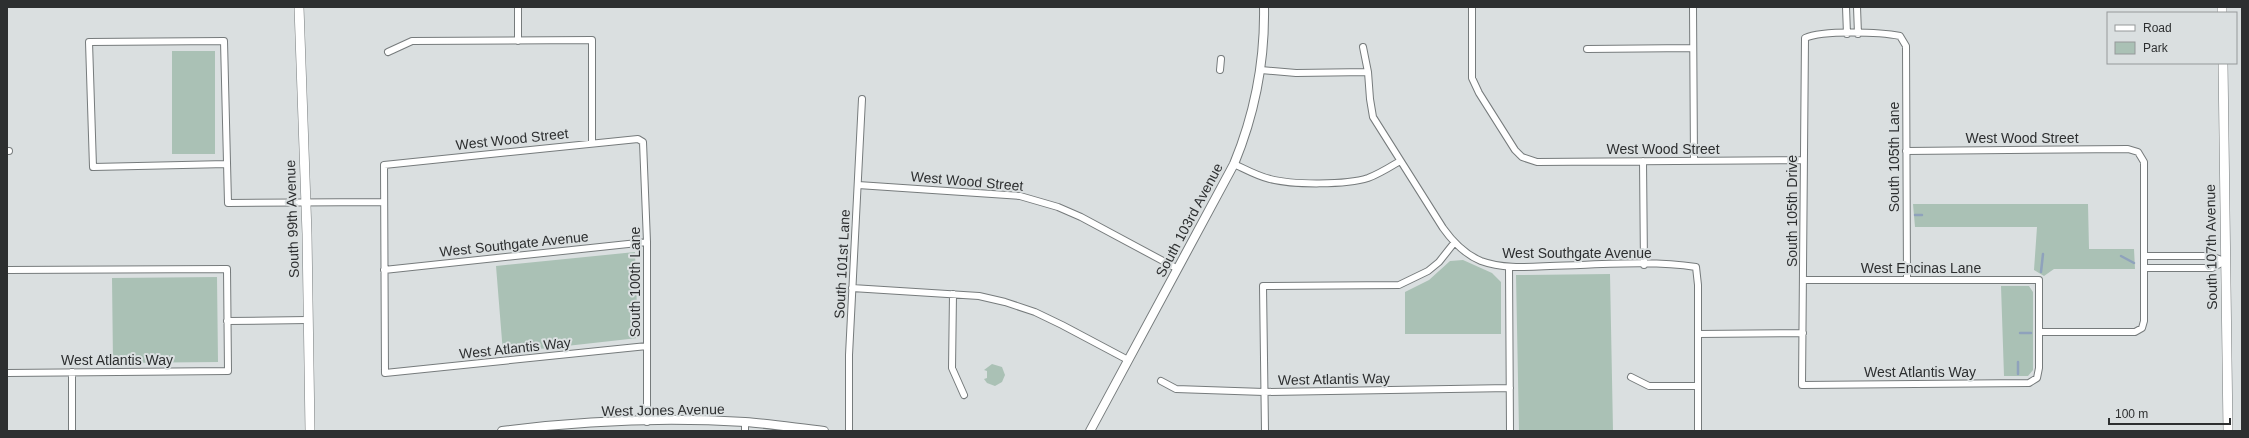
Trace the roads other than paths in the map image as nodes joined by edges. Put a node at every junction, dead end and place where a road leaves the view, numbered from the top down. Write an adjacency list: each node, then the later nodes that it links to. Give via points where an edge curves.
1 (299, 7): 31 (main road, South 99th Avenue)
2 (518, 7): 10 (street)
3 (1264, 7): 18 (street, South 103rd Avenue)
4 (1472, 7): 26 (street, West Wood Street, via 1472,71 1475,86 1522,157 1537,162)
5 (1693, 7): 12 (street)
6 (1846, 7): 8 (street)
7 (1857, 7): 9 (street)
8 (1847, 34): 9 (street); 24 (street, South 105th Drive, via 1814,34 1805,38)
9 (1858, 34): 23 (street, South 105th Lane, via 1900,36 1906,46)
10 (518, 41): 14 (street, via 412,41); 22 (street, via 592,40)
11 (1363, 47): 19 (street, West Southgate Avenue)
12 (1693, 48): 13 (street); 27 (street)
13 (1587, 49)
14 (388, 52)
15 (1221, 59): 17 (street)
16 (2223, 64): 36 (main road, South 107th Avenue)
17 (1220, 70)
18 (1261, 70): 19 (street, via 1296,73); 29 (street, South 103rd Avenue, via 1250,119)
19 (1368, 72): 25 (street, West Southgate Avenue, via 1374,117)
20 (862, 99): 30 (street, South 101st Lane)
21 (643, 142): 22 (street, West Wood Street, via 638,139); 33 (street, South 100th Lane)
22 (592, 143): 32 (street, West Wood Street, via 384,164)
23 (1906, 150): 35 (street, West Wood Street, via 2128,149 2138,152 2144,162); 44 (street, South 105th Lane)
24 (1804, 160): 27 (street, West Wood Street); 43 (street, South 105th Drive)
25 (1400, 161): 29 (street, via 1366,178 1335,182 1270,180); 34 (street, West Southgate Avenue)
26 (1643, 161): 27 (street, West Wood Street); 37 (street)
27 (1694, 161)
28 (227, 164): 28 (street, via 224,41 89,42 92,166); 31 (street, via 228,203)
29 (1234, 164): 42 (street, South 103rd Avenue)
30 (858, 185): 42 (street, West Wood Street, via 1020,196 1081,217); 45 (street, South 101st Lane)
31 (306, 201): 32 (street); 47 (main road, South 99th Avenue)
32 (384, 202): 41 (street)
33 (647, 242): 41 (street, West Southgate Avenue); 52 (street, South 100th Lane)
34 (1454, 243): 38 (street, West Southgate Avenue, via 1482,261); 61 (street, via 1428,271 1399,285 1263,286)
35 (2144, 256): 36 (street, via 2210,256); 39 (street)
36 (2225, 261): 39 (street, via 2212,268); 76 (main road, South 107th Avenue)
37 (1644, 265): 38 (street, West Southgate Avenue); 51 (street, West Southgate Avenue, via 1696,267)
38 (1509, 267): 60 (street)
39 (2144, 268): 49 (street, via 2142,328 2135,332)
40 (7, 270): 48 (street, via 227,270)
41 (384, 270): 52 (street, West Atlantis Way, via 385,373)
42 (1178, 270): 53 (street, South 103rd Avenue)
43 (1803, 280): 44 (street, West Encinas Lane); 50 (street, South 105th Drive)
44 (1907, 280): 49 (street, West Encinas Lane, via 2039,280)
45 (852, 288): 46 (street); 71 (street, South 101st Lane)
46 (953, 294): 53 (street, via 979,296 1035,312); 62 (street, via 952,368)
47 (308, 320): 48 (street); 67 (main road, South 99th Avenue)
48 (227, 321): 54 (street, West Atlantis Way, via 228,371)
49 (2040, 332): 58 (street, West Atlantis Way, via 2037,378 2029,383)
50 (1803, 333): 51 (street); 58 (street, South 105th Drive)
51 (1698, 334): 59 (street)
52 (647, 346): 63 (street, South 100th Lane)
53 (1128, 360): 72 (street, South 103rd Avenue)
54 (72, 372): 55 (street, West Atlantis Way); 66 (street)
55 (7, 373)
56 (1631, 377): 59 (street, via 1649,386)
57 (1161, 381): 61 (street, West Atlantis Way, via 1176,389)
58 (1802, 385)
59 (1698, 386): 75 (street)
60 (1510, 388): 61 (street, West Atlantis Way); 74 (street)
61 (1264, 392): 73 (street)
62 (964, 395)
63 (647, 422): 64 (street, West Jones Avenue); 65 (street, West Jones Avenue)
64 (745, 422): 69 (street); 70 (street, West Jones Avenue)
65 (553, 428): 68 (street, West Jones Avenue)
66 (72, 431)
67 (310, 431)
68 (502, 431)
69 (745, 431)
70 (824, 431)
71 (849, 431)
72 (1090, 431)
73 (1265, 431)
74 (1510, 431)
75 (1698, 431)
76 (2228, 431)

